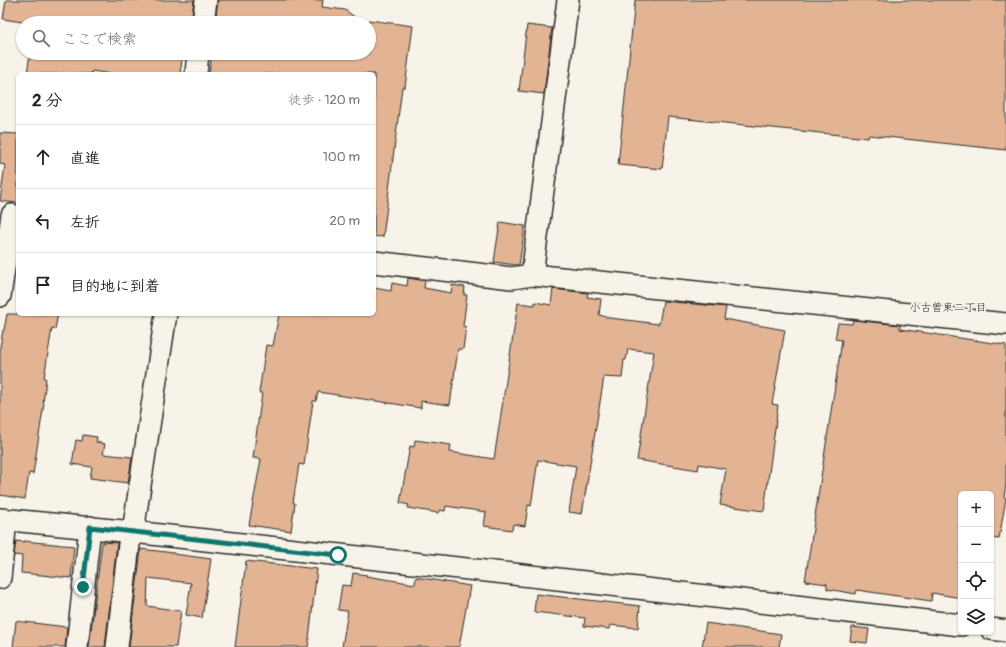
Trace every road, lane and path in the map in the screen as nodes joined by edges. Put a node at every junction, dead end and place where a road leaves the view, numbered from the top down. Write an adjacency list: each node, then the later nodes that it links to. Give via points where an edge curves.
1 (206, 0): 3 (street)
2 (568, 0): 8 (street)
3 (204, 16)
4 (197, 60): 5 (street)
5 (196, 72)
6 (10, 214): 9 (street)
7 (376, 262): 8 (street, via 512,278)
8 (532, 275): 11 (street)
9 (0, 296)
10 (166, 316): 14 (street)
11 (1006, 324)
12 (3, 519): 13 (street); 15 (street)
13 (90, 527): 14 (street); 19 (street)
14 (133, 532): 16 (street); 20 (street, via 129,544)
15 (0, 578)
16 (958, 626)
17 (994, 629): 18 (street)
18 (1006, 631)
19 (77, 647)
20 (117, 647)

